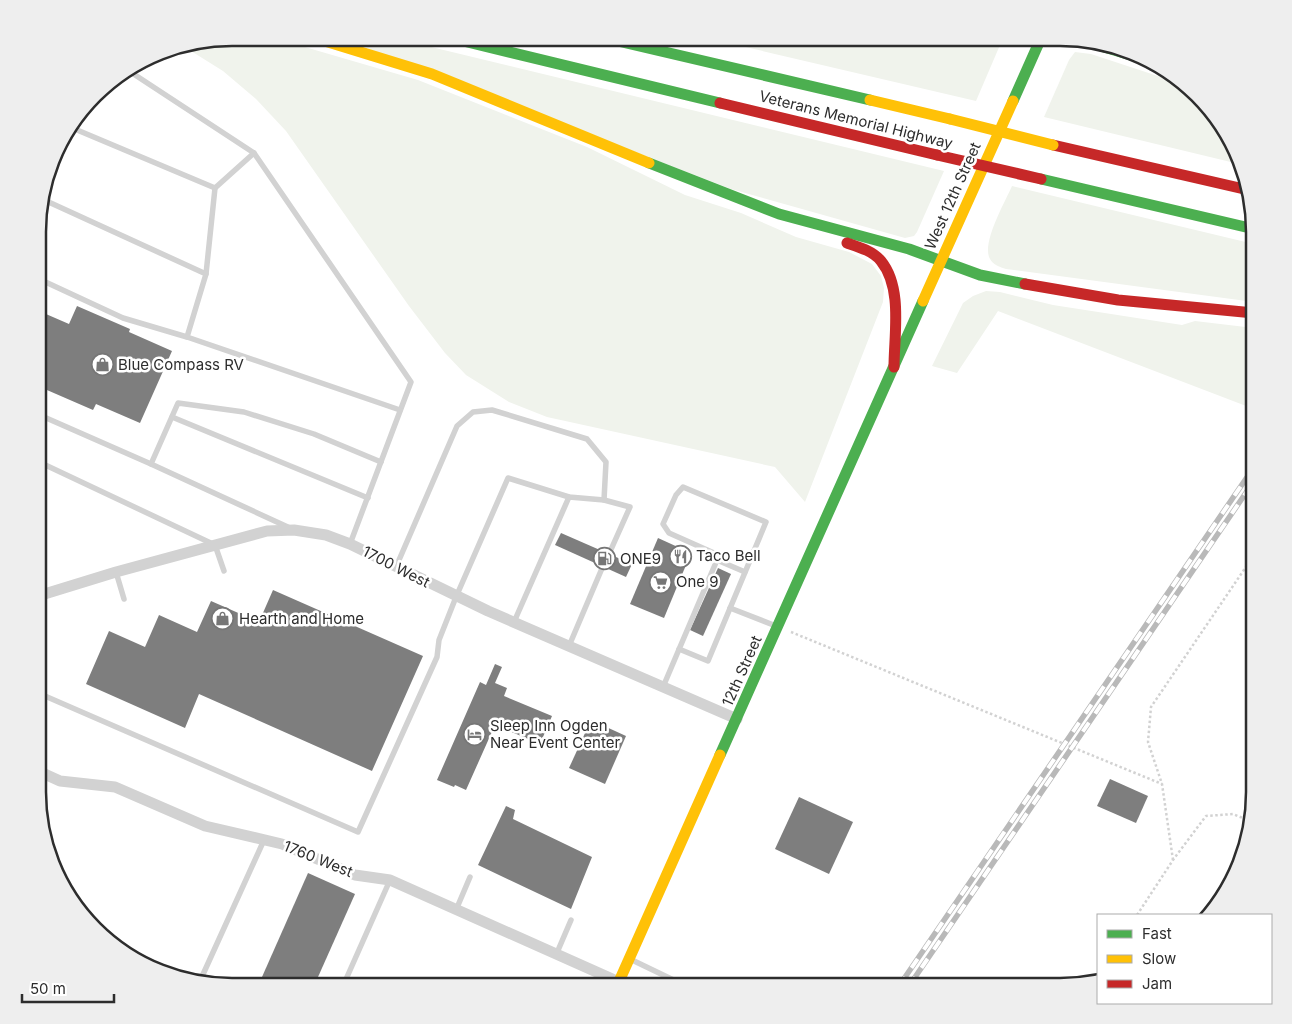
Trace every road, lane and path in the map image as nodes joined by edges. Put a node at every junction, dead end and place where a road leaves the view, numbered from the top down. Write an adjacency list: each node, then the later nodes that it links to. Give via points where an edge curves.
1 (341, 46): 11 (main road, via 432,74)
2 (485, 46): 12 (main road, Veterans Memorial Highway, bridge)
3 (639, 46): 9 (main road, Veterans Memorial Highway, bridge)
4 (1037, 46): 13 (main road, West 12th Street)
5 (134, 74): 7 (lane)
6 (77, 130): 8 (lane)
7 (254, 153): 8 (lane); 19 (lane, via 410,382)
8 (214, 188): 14 (lane)
9 (1240, 188)
10 (49, 202): 14 (lane)
11 (779, 214): 13 (main road, via 909,249); 18 (main road, via 814,233 870,252 881,261 890,274 892,290)
12 (1246, 227)
13 (940, 262): 16 (main road, via 980,275 1048,289 1118,300); 18 (main road, West 12th Street)
14 (206, 274): 17 (lane)
15 (46, 282): 17 (lane, via 123,318)
16 (1246, 312)
17 (187, 337): 19 (lane)
18 (894, 367): 44 (main road, 12th Street)
19 (400, 410): 22 (lane)
20 (172, 417): 22 (lane, via 178,403 244,412 314,434); 23 (lane); 26 (lane)
21 (46, 418): 23 (lane)
22 (381, 462): 26 (lane)
23 (151, 464): 28 (lane)
24 (46, 465): 30 (lane)
25 (569, 497): 27 (lane); 40 (lane, via 508,478); 43 (lane)
26 (368, 498): 29 (lane)
27 (604, 500): 31 (lane, via 630,507); 34 (lane, via 606,462 587,440 492,410 474,412 457,426)
28 (294, 530): 29 (street, 1700 West, via 326,535); 30 (street, 1700 West, via 266,531)
29 (350, 544): 34 (street, 1700 West)
30 (215, 545): 36 (lane); 37 (street, 1700 West)
31 (609, 554)
32 (718, 560): 38 (lane); 38 (lane, via 714,553 668,534 663,524 683,487 766,522); 46 (lane)
33 (603, 566): 45 (lane)
34 (396, 567): 40 (street, 1700 West)
35 (1246, 568): 51 (path, via 1151,707 1148,742)
36 (224, 571)
37 (116, 572): 39 (street, 1700 West); 41 (lane)
38 (745, 572): 42 (lane)
39 (46, 594)
40 (456, 597): 43 (street, 1700 West); 48 (lane, via 439,640 436,657 358,832)
41 (124, 599)
42 (730, 608): 44 (lane); 46 (lane, via 708,661)
43 (514, 622): 45 (street, 1700 West)
44 (778, 627): 49 (main road, 12th Street); 51 (path)
45 (569, 646): 47 (street, 1700 West)
46 (680, 649): 47 (lane)
47 (663, 687): 49 (street, 1700 West)
48 (46, 696)
49 (737, 719): 61 (main road, 12th Street)
50 (46, 775): 53 (street, 1760 West, via 60,781 115,787 205,826)
51 (1162, 784): 54 (path)
52 (1244, 818): 54 (path, via 1233,814 1206,816)
53 (264, 840): 56 (street, 1760 West, via 282,844 355,875); 62 (lane)
54 (1173, 860): 58 (path)
55 (470, 877): 57 (lane)
56 (390, 880): 57 (street, 1760 West); 63 (lane)
57 (456, 910): 60 (street, 1760 West)
58 (1138, 914)
59 (571, 920): 60 (lane)
60 (556, 955): 64 (street, 1760 West)
61 (630, 959): 65 (main road, 12th Street); 66 (lane)
62 (203, 975)
63 (347, 978)
64 (605, 978)
65 (621, 978)
66 (666, 978)

